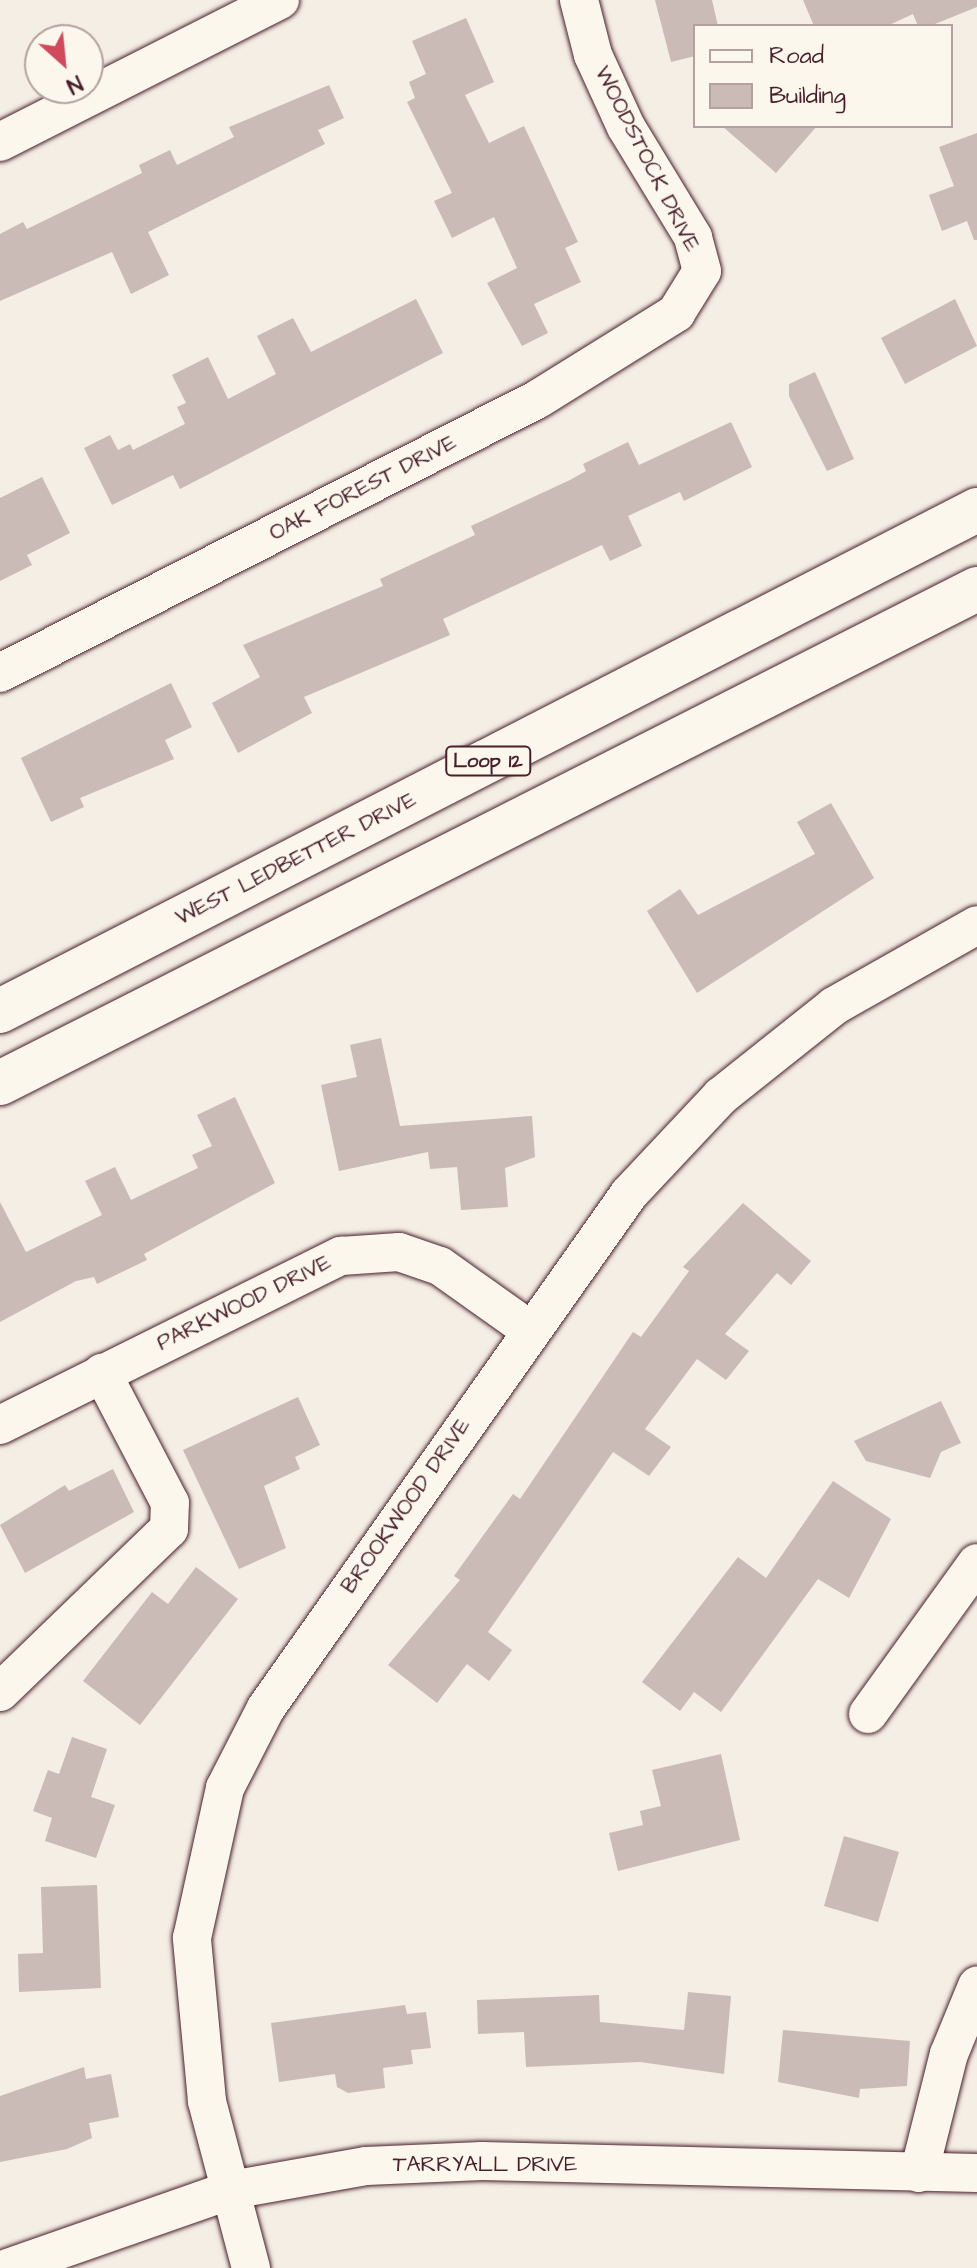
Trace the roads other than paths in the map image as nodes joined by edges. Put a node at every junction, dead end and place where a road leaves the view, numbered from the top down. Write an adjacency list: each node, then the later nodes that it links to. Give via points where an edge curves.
1 (280, 0): 3 (street)
2 (579, 0): 4 (street, WOODSTOCK DRIVE, via 600,69 693,237)
3 (0, 142)
4 (702, 271): 9 (street, OAK FOREST DRIVE, via 676,313 538,399)
5 (977, 510): 6 (main road, WEST LEDBETTER DRIVE / Loop 12)
6 (872, 564): 8 (main road); 11 (main road, WEST LEDBETTER DRIVE / Loop 12)
7 (977, 589): 8 (main road)
8 (903, 626): 12 (main road)
9 (0, 673)
10 (977, 925): 13 (street, BROOKWOOD DRIVE, via 834,1006 721,1096 629,1194)
11 (0, 1011)
12 (0, 1083)
13 (530, 1330): 14 (street, PARKWOOD DRIVE, via 440,1266 399,1252 341,1256); 22 (street, BROOKWOOD DRIVE, via 266,1708 225,1788 192,1938 207,2101)
14 (102, 1373): 15 (street, PARKWOOD DRIVE); 17 (street, via 170,1503 169,1529)
15 (0, 1425)
16 (977, 1563): 18 (street)
17 (0, 1692)
18 (868, 1714)
19 (977, 1986): 20 (street, via 949,2054)
20 (919, 2173): 21 (street, TARRYALL DRIVE); 22 (street, TARRYALL DRIVE, via 482,2161 366,2166)
21 (977, 2173)
22 (231, 2190): 24 (street, TARRYALL DRIVE); 25 (street, BROOKWOOD DRIVE)
23 (0, 2258): 24 (street)
24 (6, 2268)
25 (251, 2268)

